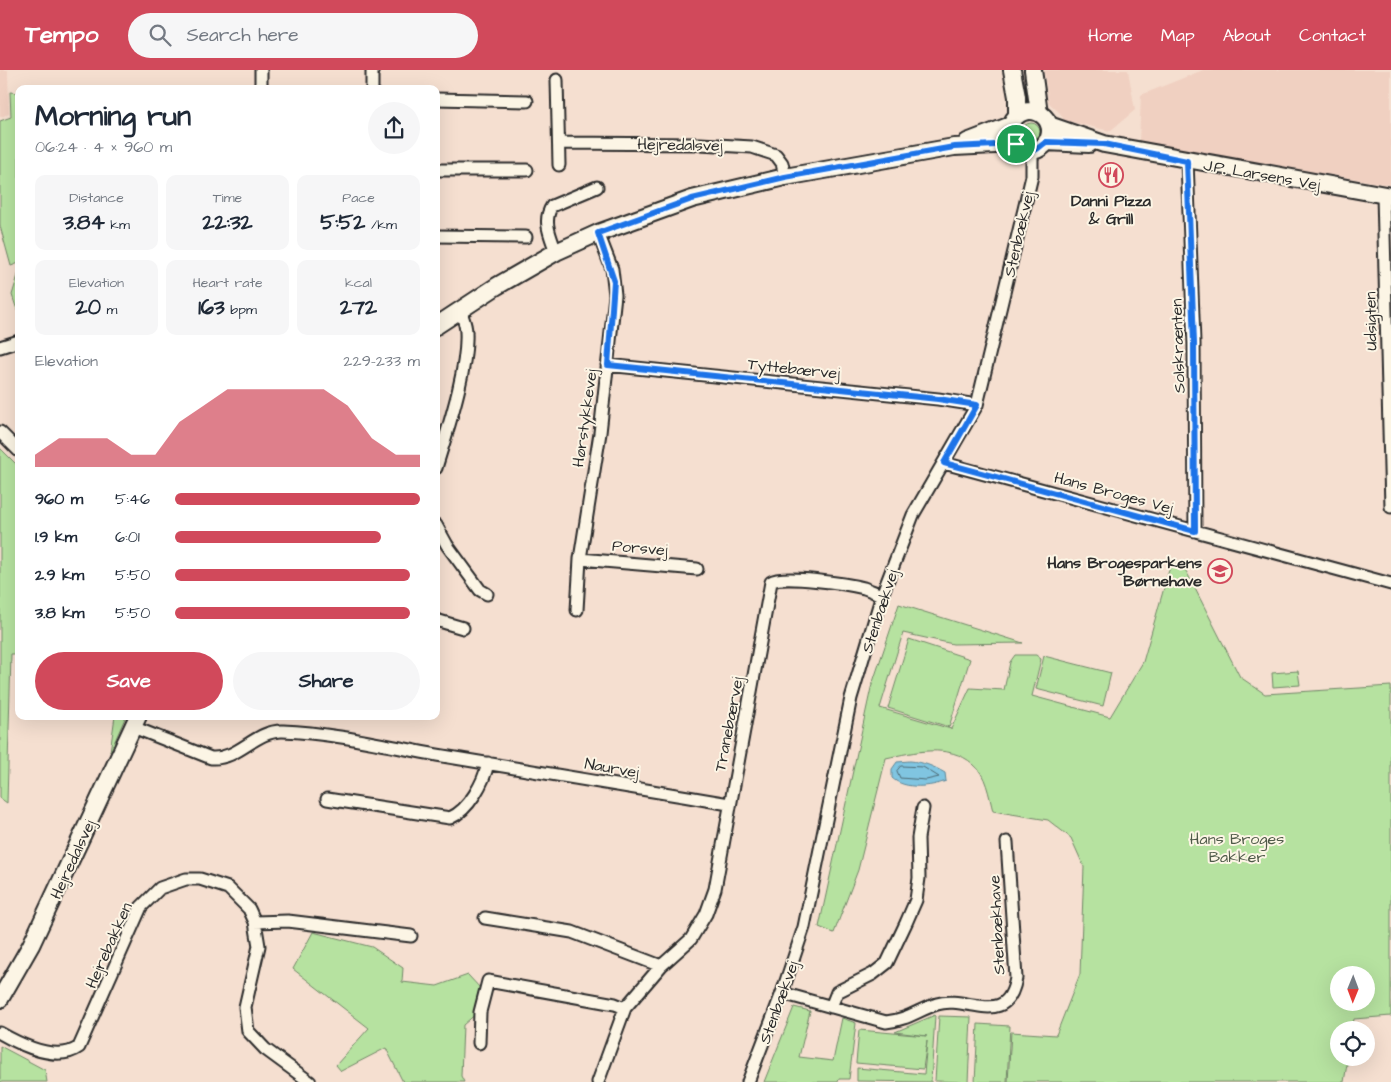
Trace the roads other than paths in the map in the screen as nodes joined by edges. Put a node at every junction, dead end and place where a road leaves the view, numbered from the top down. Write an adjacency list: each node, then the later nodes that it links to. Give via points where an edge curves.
1 (261, 70): 6 (street)
2 (372, 70): 7 (street)
3 (1012, 70): 11 (street, via 1017,97)
4 (1033, 70): 10 (street)
5 (557, 80): 13 (street)
6 (261, 85)
7 (372, 85)
8 (440, 99): 9 (street)
9 (527, 101)
10 (1044, 119): 11 (street, via 1030,111); 12 (street, via 1050,131); 15 (street, J.P. Larsens Vej)
11 (1014, 120): 14 (street, via 1011,135); 16 (street)
12 (1046, 142): 15 (street, J.P. Larsens Vej); 17 (street)
13 (559, 143): 19 (street); 22 (street, Hejredalsvej, via 752,147 776,155 782,163)
14 (1016, 144): 16 (street); 17 (street)
15 (1104, 144): 18 (street, J.P. Larsens Vej)
16 (954, 147): 22 (street)
17 (1032, 150): 34 (street, Stenbækvej, via 1032,176)
18 (1187, 161): 24 (street, J.P. Larsens Vej); 40 (street, Solskrænten, via 1194,343)
19 (558, 166)
20 (440, 170): 21 (street)
21 (526, 170)
22 (785, 177): 25 (street, via 692,199)
23 (597, 187): 28 (street, via 552,206 547,223)
24 (1387, 195): 39 (street, Udsigten)
25 (598, 233): 28 (street); 33 (street, Hørstykkevej, via 614,281)
26 (440, 236): 27 (street)
27 (526, 237)
28 (556, 252): 29 (street)
29 (460, 309): 30 (street); 37 (street, via 466,330 465,349 455,403)
30 (440, 323)
31 (15, 342): 32 (street)
32 (0, 347)
33 (608, 365): 34 (street, Tyttebærvej); 42 (street, Hørstykkevej)
34 (977, 405): 38 (street, Stenbækvej)
35 (0, 432): 36 (street)
36 (15, 447)
37 (440, 455)
38 (944, 463): 40 (street, Hans Broges Vej); 46 (street, Stenbækvej, via 912,515)
39 (1391, 507)
40 (1195, 531): 44 (street, Hans Broges Vej)
41 (440, 532): 45 (street, via 480,590)
42 (580, 558): 43 (street, Porsvej); 47 (street, Hørstykkevej)
43 (698, 569)
44 (1391, 584)
45 (487, 594)
46 (882, 595): 53 (street, Tranebærvej, via 864,588 791,579 772,582); 60 (street, Stenbækvej, via 851,698 804,926)
47 (577, 610)
48 (440, 621): 49 (street)
49 (463, 628)
50 (136, 721): 51 (street, Naurvej, via 211,758 232,756 265,734 281,731); 61 (street, Hejredalsvej, via 31,945)
51 (488, 763): 52 (street, via 486,774 464,809 450,818); 53 (street, Naurvej)
52 (327, 799)
53 (729, 804): 59 (street, Tranebærvej, via 714,889 706,914 691,939)
54 (923, 808): 62 (street, via 918,838 916,900 906,923 887,963 838,992)
55 (1007, 842): 62 (street, Stenbækhave, via 1016,978 1008,1000 995,1007 983,1008 955,1002 938,1003 903,1020 886,1022)
56 (485, 918): 59 (street, via 572,932)
57 (255, 922): 58 (street, via 288,921); 64 (street, Hejrebakken, via 249,909 228,888 200,879 173,882 160,888 141,907 79,1047 71,1053 60,1054 35,1050); 66 (street, Hejrebakken, via 258,946 245,1007 248,1031 265,1049)
58 (411, 936)
59 (661, 966): 63 (street, Tranebærvej)
60 (782, 993): 62 (street, Stenbækhave); 68 (street, Stenbækvej)
61 (0, 999)
62 (831, 1007)
63 (625, 1008): 65 (street, via 488,981 480,1012); 67 (street, Tranebærvej)
64 (0, 1033)
65 (479, 1043)
66 (310, 1082)
67 (598, 1082)
68 (748, 1082)

